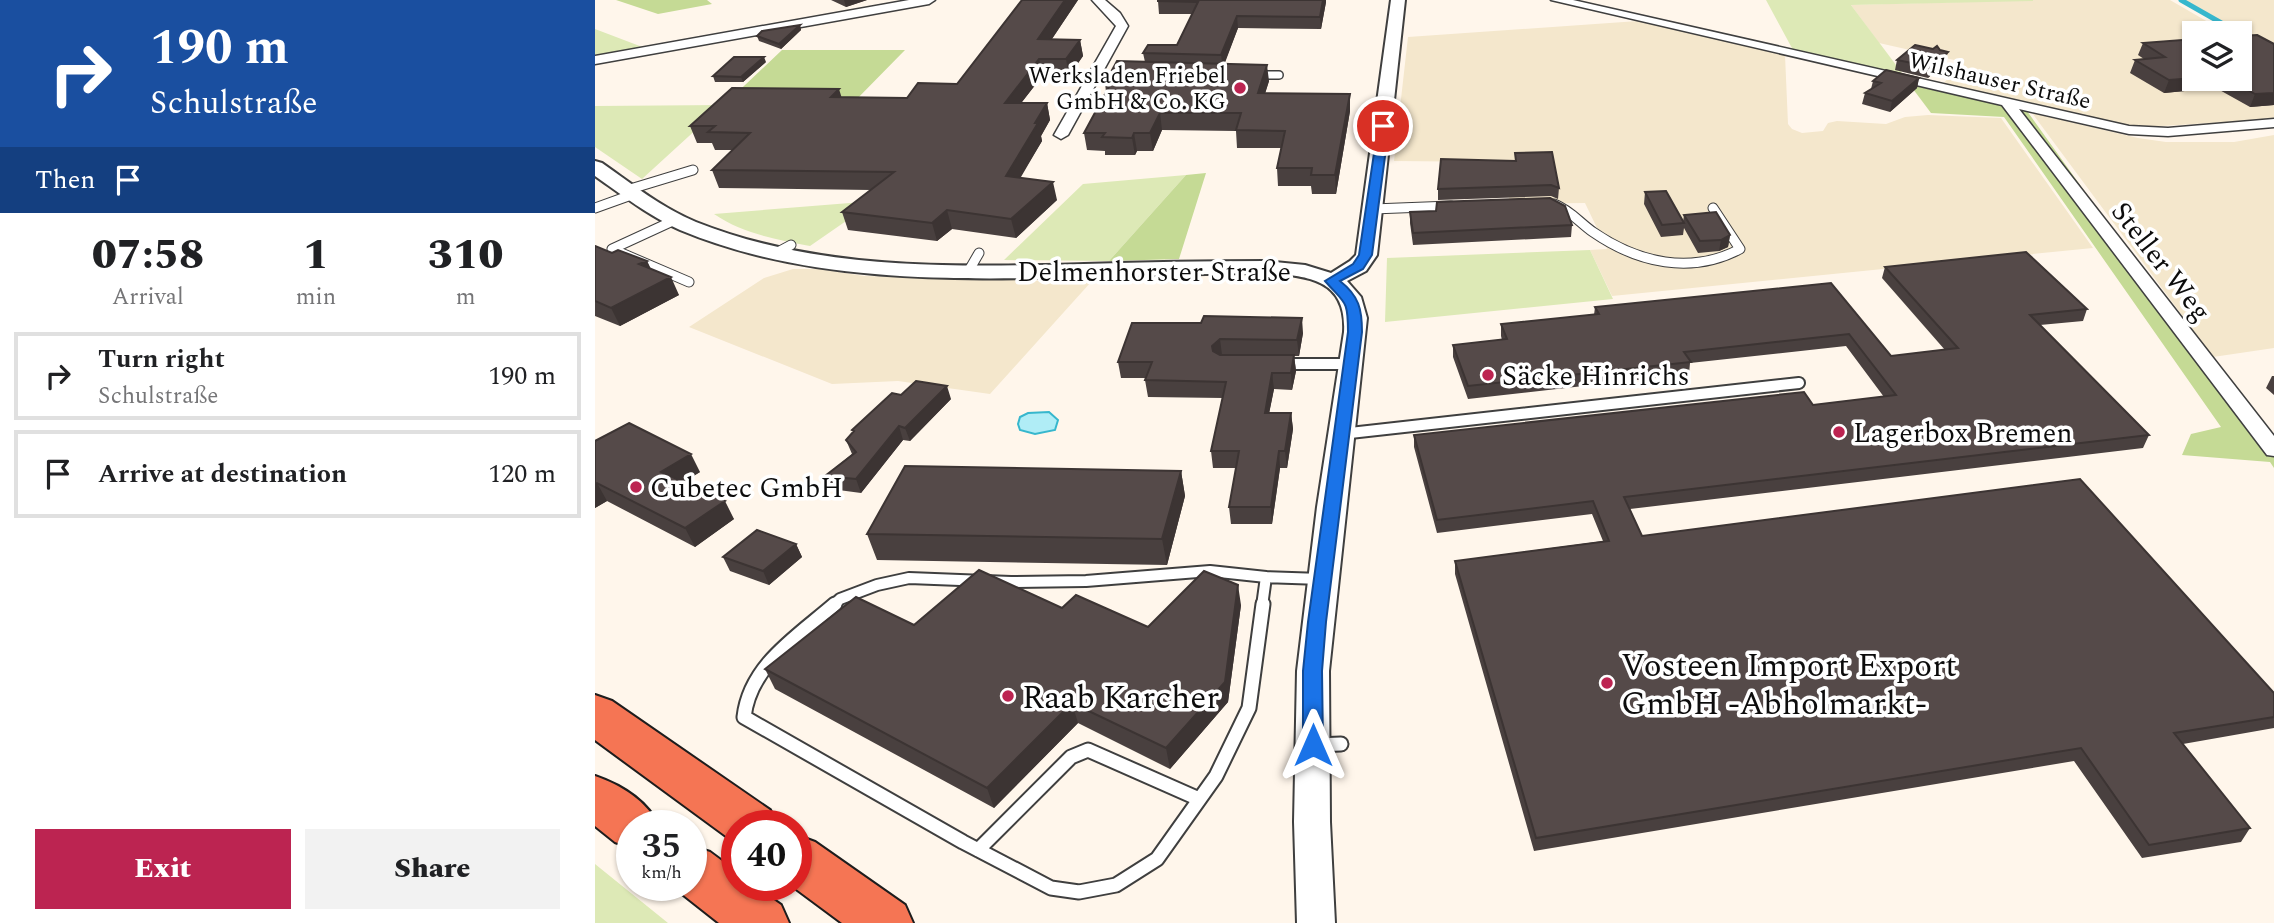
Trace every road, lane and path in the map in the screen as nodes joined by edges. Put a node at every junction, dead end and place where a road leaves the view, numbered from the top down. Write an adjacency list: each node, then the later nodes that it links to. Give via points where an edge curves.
1 (927, 0): 5 (street)
2 (1098, 0): 10 (street, via 1122,26 1103,71)
3 (1398, 0): 18 (street)
4 (1557, 0): 8 (street, Wilshauser Straße)
5 (595, 60)
6 (1245, 75): 7 (lane)
7 (1279, 75)
8 (2008, 104): 9 (street, Wilshauser Straße, via 2139,131); 28 (street, Steller Weg)
9 (2274, 123)
10 (1061, 135)
11 (595, 167): 13 (street, Delmenhorster Straße)
12 (693, 170): 13 (lane)
13 (631, 192): 16 (lane); 19 (street, Delmenhorster Straße)
14 (1543, 203): 17 (lane, via 1560,206 1592,231 1639,257 1689,264 1712,263 1740,249)
15 (1459, 206): 18 (lane)
16 (595, 208)
17 (1713, 208)
18 (1373, 209): 22 (street, via 1366,255 1358,266)
19 (675, 219): 21 (street, Delmenhorster Straße, via 718,237 838,264); 23 (lane, via 612,249)
20 (979, 253): 21 (lane)
21 (968, 272): 22 (street, Delmenhorster Straße, via 1265,267 1305,270)
22 (1332, 281): 25 (street, Delmenhorster Straße, via 1348,295 1355,310)
23 (689, 282)
24 (1273, 364): 25 (lane)
25 (1350, 364): 27 (street, Delmenhorster Straße)
26 (1799, 383): 27 (lane)
27 (1341, 434): 30 (street, Delmenhorster Straße)
28 (2274, 450)
29 (1265, 577): 30 (lane); 32 (lane, via 1249,708 1216,776); 34 (lane, via 1210,571 1086,581 909,578 840,599 761,669 746,700 744,717)
30 (1322, 579): 39 (street, Delmenhorster Straße, via 1313,671 1327,745 1312,822)
31 (595, 714): 33 (highway)
32 (1199, 799): 34 (lane, via 1157,859 1117,885 1079,892 1051,888); 34 (lane, via 1088,750 1071,757)
33 (730, 810)
34 (978, 850)
35 (812, 870): 38 (highway)
36 (707, 881): 37 (highway)
37 (761, 923)
38 (885, 923)
39 (1316, 923)

